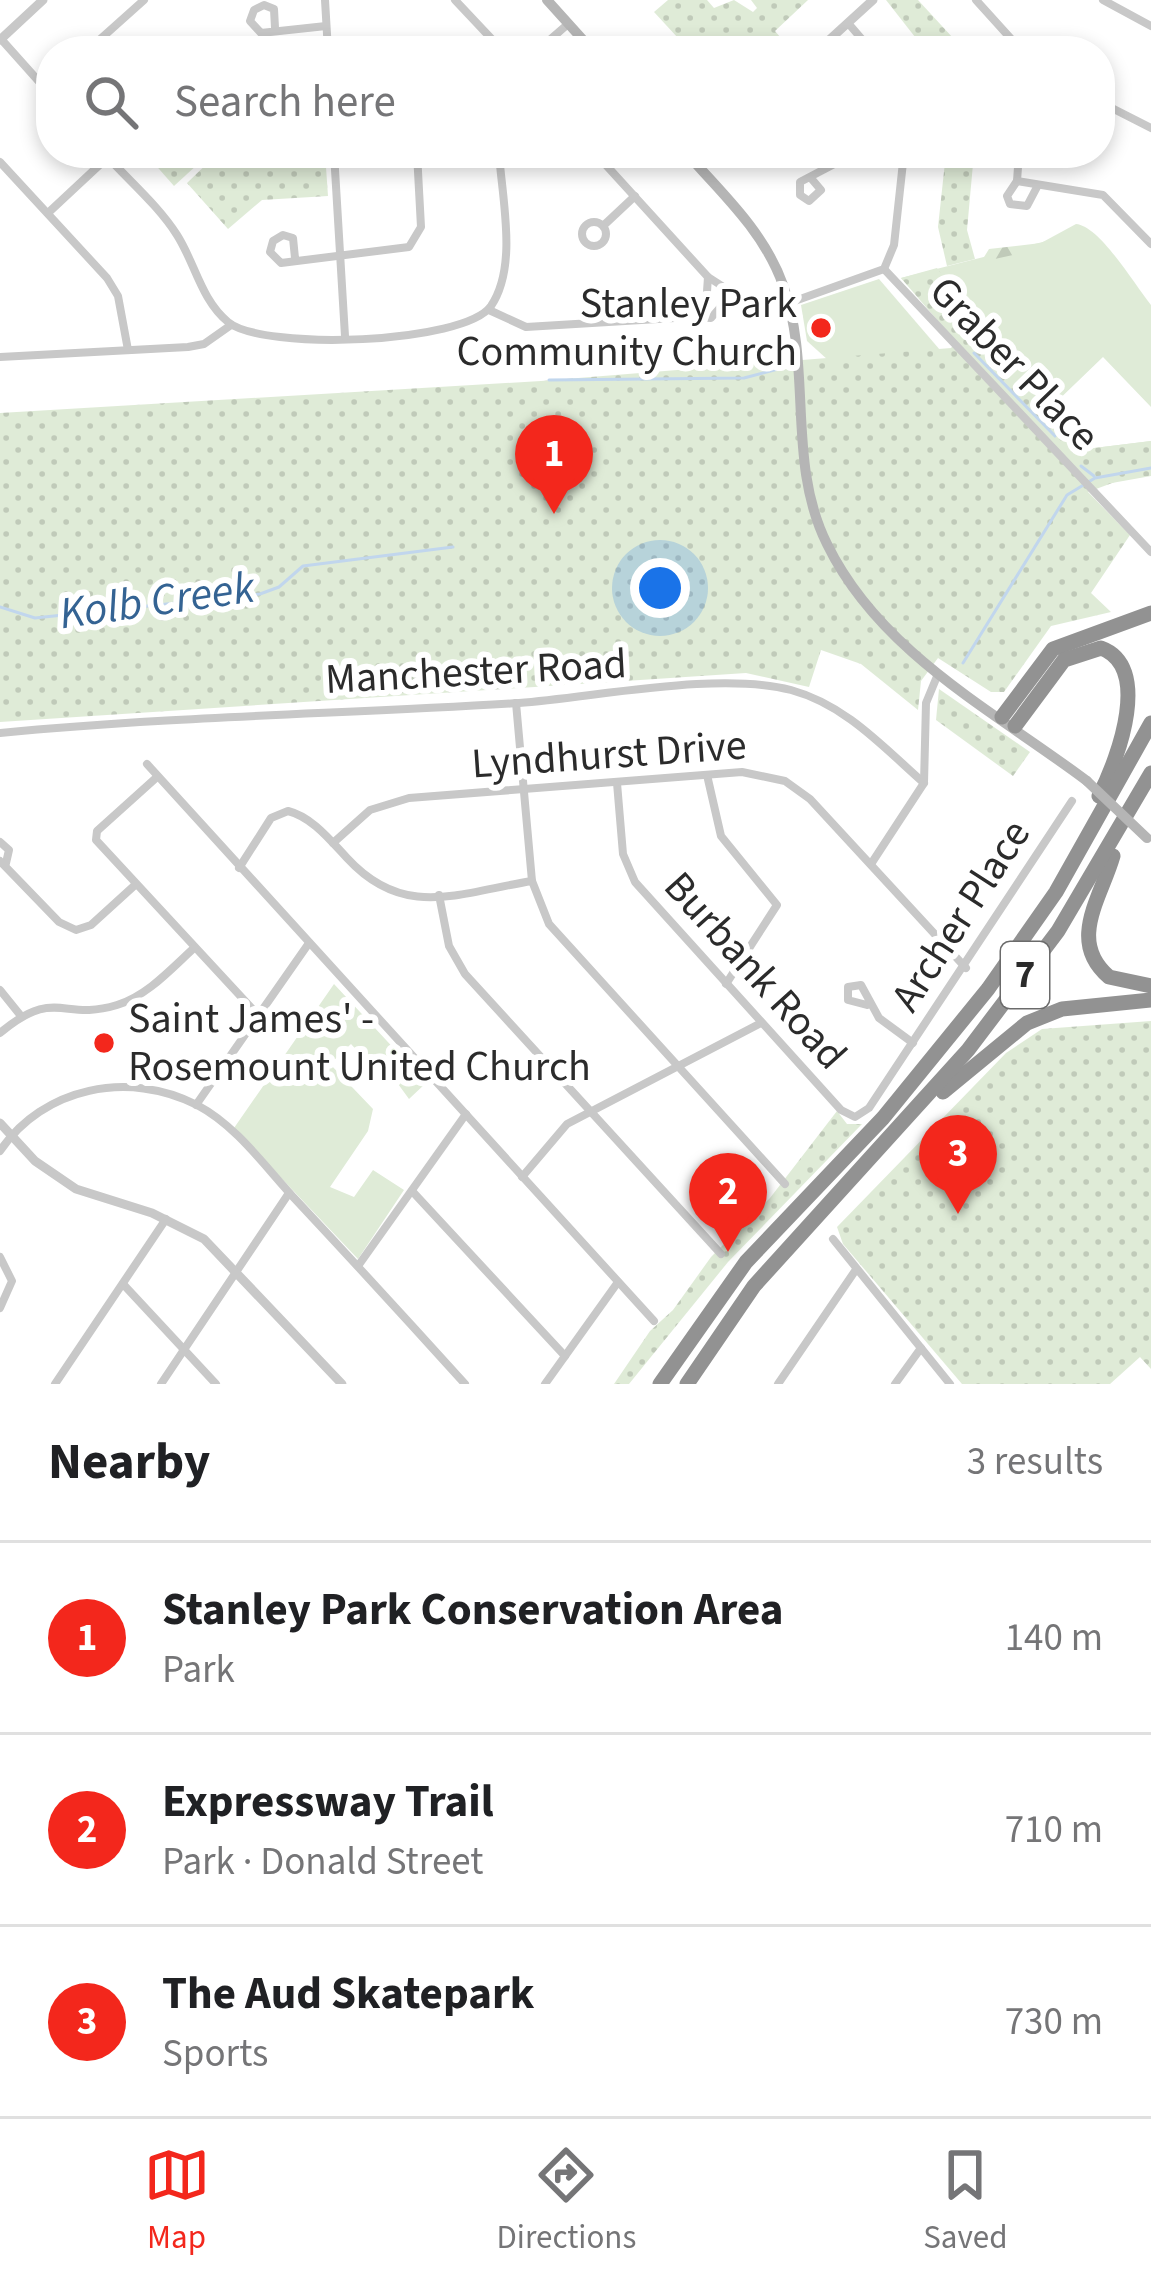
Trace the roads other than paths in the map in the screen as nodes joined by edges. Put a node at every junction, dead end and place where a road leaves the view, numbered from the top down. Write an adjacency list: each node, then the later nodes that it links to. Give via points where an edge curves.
1 (44, 0): 24 (street)
2 (143, 0): 16 (street)
3 (325, 0): 13 (street)
4 (455, 0): 18 (street)
5 (547, 0): 12 (main road)
6 (873, 0): 11 (street)
7 (976, 0): 10 (street)
8 (996, 0): 10 (street)
9 (1103, 0): 14 (street)
10 (985, 10): 23 (street)
11 (848, 23): 21 (street); 22 (street)
12 (568, 25): 19 (street); 20 (main road)
13 (326, 26): 15 (street); 17 (street)
14 (1151, 26)
15 (275, 28)
16 (103, 36)
17 (327, 36)
18 (488, 36)
19 (555, 36)
20 (579, 36)
21 (834, 36)
22 (859, 36)
23 (1008, 36)
24 (0, 39): 25 (street)
25 (36, 76)
26 (1115, 110): 27 (street)
27 (1151, 128)
28 (0, 162): 43 (street)
29 (93, 168): 43 (street)
30 (118, 168): 51 (street, via 176,234 207,297)
31 (335, 168): 46 (street)
32 (418, 168): 46 (street, via 417,238 399,251)
33 (501, 168): 50 (street, via 505,273)
34 (610, 168): 42 (street)
35 (704, 168): 49 (main road, via 752,228)
36 (827, 168): 39 (street)
37 (902, 168): 48 (street)
38 (1018, 168): 40 (street)
39 (810, 177)
40 (1017, 181): 41 (street); 41 (street, via 1007,196 1018,208 1034,200)
41 (1037, 187): 45 (street, via 1103,194)
42 (635, 196): 44 (street); 50 (street, via 708,277 710,297 692,317 526,327)
43 (48, 213): 53 (street, via 118,296)
44 (603, 226)
45 (1151, 244)
46 (340, 255): 47 (street); 52 (street)
47 (295, 258)
48 (884, 269): 49 (street); 55 (street, Graber Place)
49 (789, 304): 57 (main road, via 806,477 826,543 881,624)
50 (489, 310): 52 (street, via 441,331)
51 (231, 325): 52 (street, via 279,340); 53 (street, via 204,344)
52 (345, 336)
53 (128, 350): 54 (street)
54 (0, 357)
55 (1151, 552)
56 (1151, 613): 59 (highway, via 1053,650)
57 (938, 674): 59 (main road); 67 (street, via 926,703)
58 (516, 703): 61 (street, Manchester Road, via 184,716); 67 (street, Manchester Road, via 767,685 831,705); 68 (street)
59 (1008, 721): 71 (main road, bridge, via 1088,781); 79 (highway, via 1077,652 1115,652 1135,670 1138,710)
60 (1151, 723): 79 (highway, 7)
61 (0, 733)
62 (147, 764): 65 (street)
63 (1151, 773): 70 (highway, 7)
64 (707, 775): 66 (street, Lyndhurst Drive); 75 (street, Lyndhurst Drive, via 751,772 785,781); 84 (street, via 721,836 777,905)
65 (157, 777): 76 (street); 78 (street, via 95,834)
66 (617, 783): 68 (street, Lyndhurst Drive); 84 (street, Burbank Road, via 631,876)
67 (924, 783): 75 (street)
68 (523, 791): 73 (street, Lyndhurst Drive, via 393,801); 77 (street)
69 (1072, 801): 83 (street, Archer Place)
70 (1122, 829): 85 (highway, via 1094,904 1090,951 1109,977); 97 (highway, 7, via 1058,931)
71 (1149, 841)
72 (0, 842): 74 (street, via 9,850)
73 (333, 843): 76 (street, via 301,814 282,811); 80 (street, via 390,893)
74 (3, 862): 78 (street, via 76,930)
75 (871, 864): 83 (street, Lyndhurst Drive)
76 (239, 868): 81 (street)
77 (532, 881): 80 (street); 94 (street, via 565,946)
78 (135, 885): 82 (street)
79 (1056, 892): 127 (highway, 7, via 939,1052 746,1262)
80 (439, 896): 96 (street, via 459,966)
81 (309, 944): 89 (street); 98 (street)
82 (194, 948): 89 (street); 90 (street, via 117,1005 35,1007)
83 (966, 968): 93 (street, Archer Place)
84 (726, 983): 91 (street, Burbank Road)
85 (1151, 986)
86 (0, 990): 90 (street)
87 (1151, 1000): 97 (highway, via 1062,1009 1028,1023)
88 (867, 1005): 93 (street)
89 (258, 1015): 95 (street)
90 (21, 1016): 92 (street)
91 (761, 1023): 94 (street); 99 (street, Burbank Road)
92 (0, 1033)
93 (913, 1043): 99 (street, Archer Place)
94 (676, 1068): 96 (street); 104 (street)
95 (196, 1105): 101 (street, via 148,1088 93,1089 52,1105); 106 (street, via 226,1125)
96 (589, 1112): 103 (street, via 542,1148); 109 (street)
97 (917, 1112): 128 (highway, 7, via 754,1286)
98 (466, 1114): 103 (street); 105 (street)
99 (855, 1117)
100 (0, 1123): 101 (street)
101 (11, 1136): 102 (street); 107 (street, via 76,1189)
102 (0, 1151)
103 (522, 1177): 114 (street)
104 (784, 1184)
105 (412, 1191): 111 (street); 120 (street)
106 (289, 1193): 111 (street); 112 (street)
107 (166, 1219): 112 (street); 115 (street)
108 (833, 1240): 113 (street)
109 (721, 1254)
110 (0, 1257): 116 (street, via 12,1281)
111 (358, 1266): 125 (street)
112 (237, 1270): 119 (street); 124 (street)
113 (855, 1271): 118 (street); 129 (street)
114 (618, 1282): 117 (street); 120 (street)
115 (123, 1283): 119 (street); 121 (street)
116 (0, 1308)
117 (654, 1321)
118 (921, 1348): 130 (street); 131 (street)
119 (185, 1349): 122 (street); 123 (street)
120 (565, 1356): 126 (street)
121 (56, 1384)
122 (161, 1384)
123 (216, 1384)
124 (343, 1384)
125 (465, 1384)
126 (545, 1384)
127 (660, 1384)
128 (686, 1384)
129 (778, 1384)
130 (895, 1384)
131 (950, 1384)

